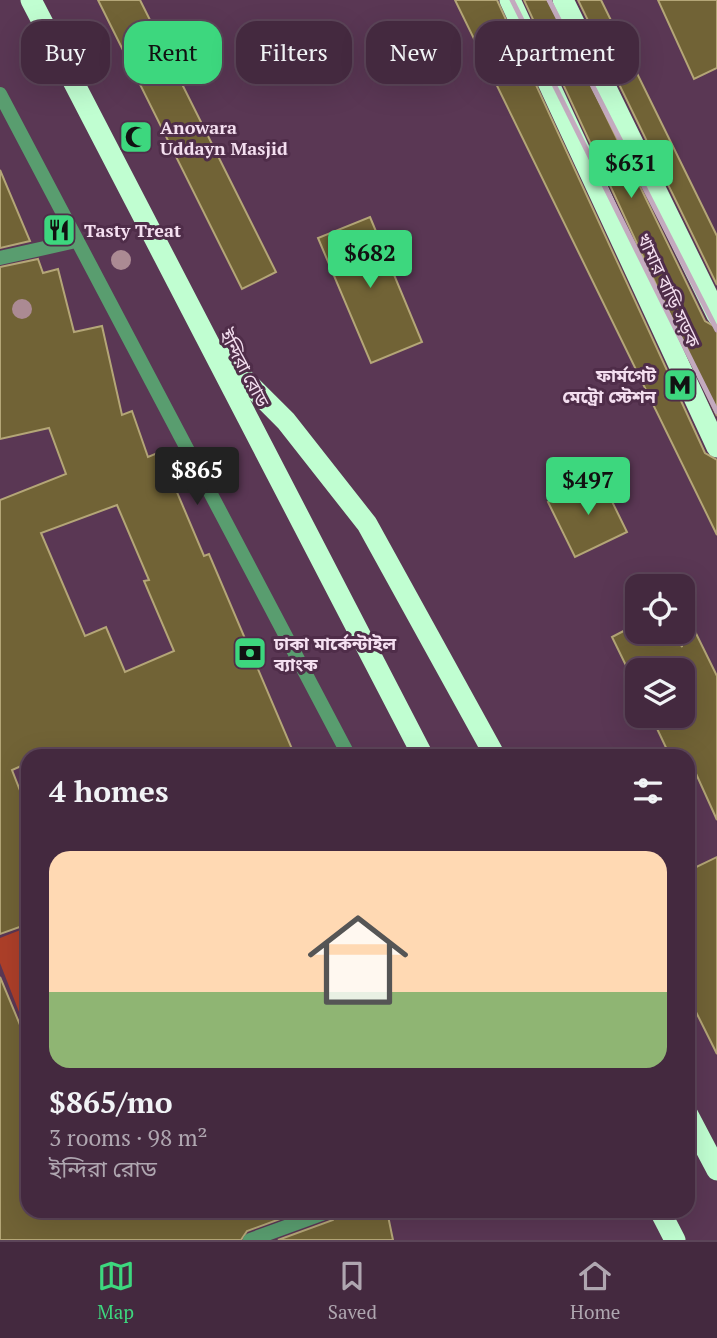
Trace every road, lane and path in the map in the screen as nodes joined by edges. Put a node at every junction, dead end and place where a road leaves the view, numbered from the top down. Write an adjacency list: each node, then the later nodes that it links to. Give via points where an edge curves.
1 (31, 0): 8 (highway, ইন্দিরা রোড)
2 (510, 0): 9 (highway, খামার বাড়ি সড়ক)
3 (563, 0): 7 (highway)
4 (0, 94): 5 (street)
5 (75, 241): 6 (street); 10 (street)
6 (0, 258)
7 (717, 315)
8 (205, 341): 11 (highway, ইন্দিরা রোড); 12 (highway, via 286,421 367,524)
9 (717, 447)
10 (345, 749)
11 (419, 749)
12 (491, 749)
13 (695, 1128): 14 (highway)
14 (717, 1170)
15 (311, 1218): 17 (street)
16 (664, 1218): 18 (highway)
17 (250, 1240)
18 (675, 1240)

